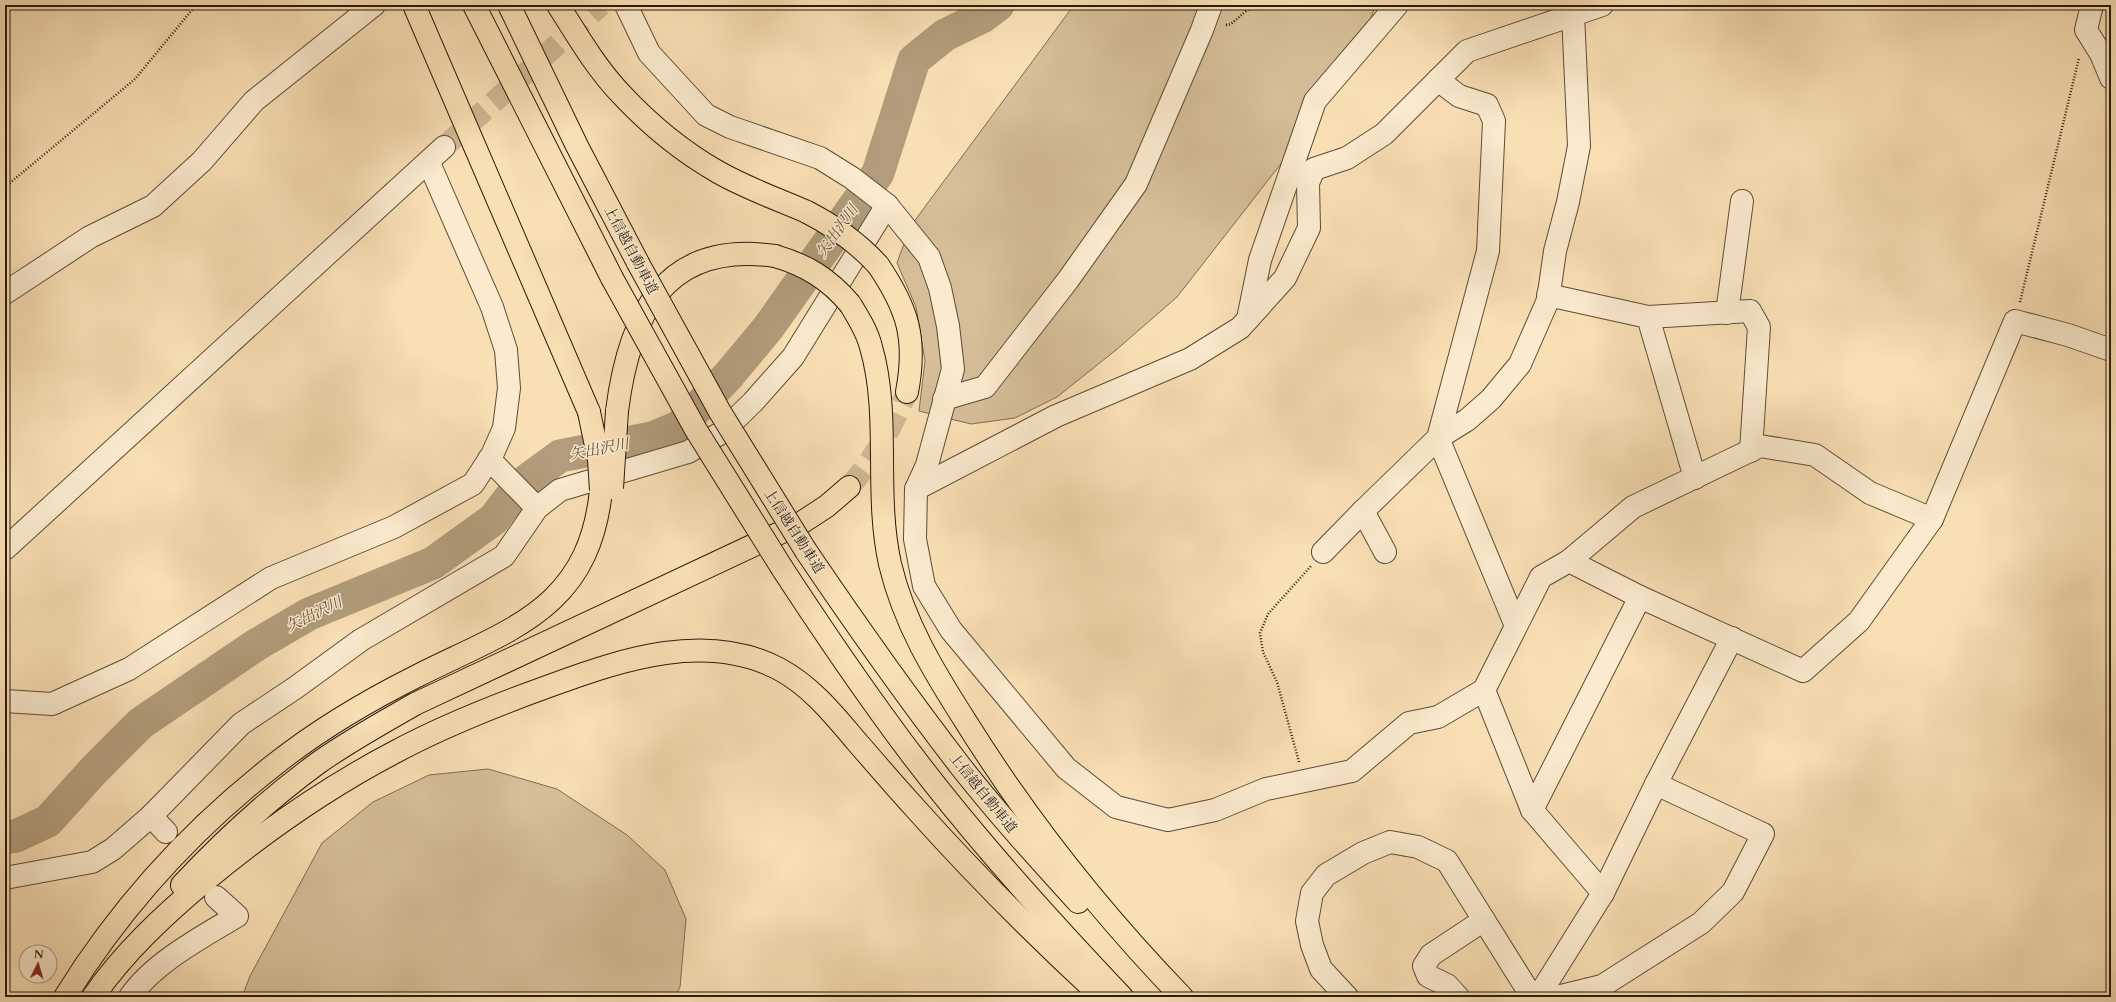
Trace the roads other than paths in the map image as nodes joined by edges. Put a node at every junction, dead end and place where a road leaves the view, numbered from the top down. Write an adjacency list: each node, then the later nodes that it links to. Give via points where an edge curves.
1 (374, 5): 18 (street, via 254,101 202,161 153,206 90,237)
2 (414, 5): 31 (highway, bridge, via 589,412)
3 (474, 5): 58 (highway, 上信越自動車道, bridge, via 612,278 696,430 782,568 882,714 938,788 1001,864)
4 (509, 5): 59 (highway, 上信越自動車道, bridge, via 577,146 638,263 720,412 806,551 858,628 962,768 1023,842)
5 (558, 5): 24 (highway, bridge, via 598,66 620,94 680,147 718,172 807,212 847,236 864,250 892,286 903,310 910,336 912,365)
6 (626, 5): 16 (street, via 649,53 706,115 730,128 820,158)
7 (1211, 5): 25 (street, via 1136,184 1077,268 985,387)
8 (1397, 5): 22 (street, via 1315,101 1260,260)
9 (1602, 5): 11 (street)
10 (2092, 5): 12 (street, via 2086,30 2101,54)
11 (1571, 9): 13 (street, via 1467,51); 19 (street, via 1579,146 1555,251)
12 (2111, 78)
13 (1438, 80): 22 (street, via 1384,134 1347,158 1314,169 1308,183 1309,228 1285,278); 26 (street, via 1459,96 1487,105 1494,121 1488,251)
14 (444, 147): 15 (street)
15 (429, 163): 28 (street, via 492,307 506,350 509,388 504,428); 36 (street)
16 (882, 200): 25 (street, via 929,257 940,288 953,369); 33 (street, via 793,357 721,433 688,452 560,490)
17 (1742, 201): 20 (street)
18 (5, 293)
19 (1548, 295): 21 (street); 26 (street, via 1520,364 1491,400 1467,420)
20 (1727, 313): 21 (street); 27 (street, via 1750,311 1759,326)
21 (1648, 317): 29 (street)
22 (1247, 320): 32 (street, via 1240,328 1190,359 1056,416)
23 (2111, 350): 35 (street, via 2015,321)
24 (906, 392)
25 (944, 399): 32 (street, via 927,465)
26 (1438, 438): 34 (street); 41 (street)
27 (1751, 451): 29 (street); 35 (street, via 1760,446 1815,455 1870,493)
28 (493, 463): 33 (street); 44 (street, via 473,484 394,527 271,578 129,669 52,704)
29 (1696, 478): 39 (street, via 1633,507)
30 (849, 487): 53 (highway, via 801,523 415,704 319,762 232,833 151,919)
31 (606, 489): 54 (highway, via 608,512 598,538 585,562 566,586 544,607 520,625 417,676 316,734 231,800 148,883 114,923); 60 (highway, bridge, via 624,366 632,340 643,315 658,292 676,275 698,263 723,255 745,253 775,256 796,262 819,274 838,290 850,304 871,344 877,369 880,397 881,500 885,531 890,564 911,629 928,662 1024,811 1130,942)
32 (916, 489): 43 (street, via 915,539 924,586 951,630 1066,768 1116,806 1168,820 1215,810 1266,789 1352,771 1409,723 1438,717)
33 (534, 503): 47 (street, via 504,556 361,640 241,724)
34 (1363, 511): 37 (street); 38 (street)
35 (1932, 519): 42 (street, via 1859,621 1803,671)
36 (5, 549)
37 (1323, 552)
38 (1385, 552)
39 (1569, 561): 40 (street); 41 (street, via 1542,578)
40 (1640, 597): 42 (street); 46 (street)
41 (1516, 626): 43 (street)
42 (1732, 638): 45 (street)
43 (1484, 690): 46 (street)
44 (5, 701)
45 (1656, 784): 50 (street); 65 (street, via 1763,834 1733,892 1701,923 1602,986)
46 (1532, 810): 50 (street)
47 (151, 816): 48 (street); 49 (street, via 113,850 92,862)
48 (166, 832)
49 (5, 878)
50 (1604, 893): 64 (street)
51 (216, 897): 56 (street, via 236,916 174,954)
52 (1484, 920): 61 (street, via 1447,861 1418,847 1390,842 1362,853 1326,875 1312,893 1307,920 1312,945 1321,969); 62 (street, via 1431,956 1424,966 1428,976 1447,985); 63 (street)
53 (112, 969): 55 (highway); 57 (highway, via 153,927 238,854 341,782 397,750 508,700 566,680 619,663 692,650 748,657 778,668 804,685 917,811 1015,914)
54 (65, 997)
55 (93, 997)
56 (130, 997)
57 (1102, 997)
58 (1122, 997)
59 (1167, 997)
60 (1182, 997)
61 (1347, 997)
62 (1458, 997)
63 (1532, 997)
64 (1538, 997)
65 (1557, 997)

